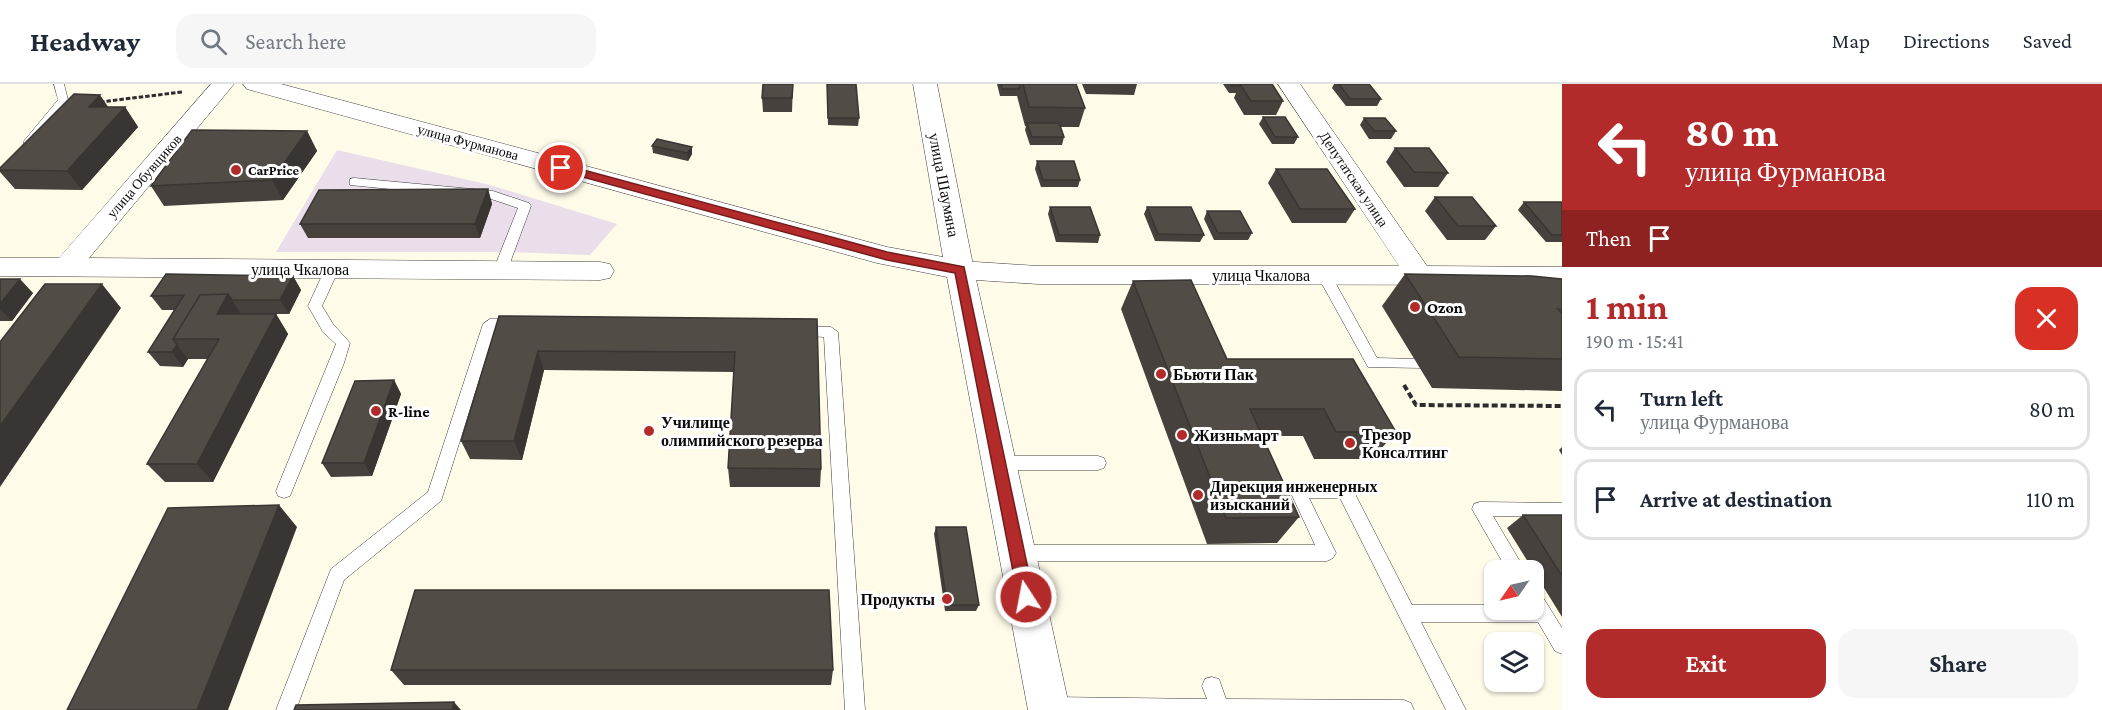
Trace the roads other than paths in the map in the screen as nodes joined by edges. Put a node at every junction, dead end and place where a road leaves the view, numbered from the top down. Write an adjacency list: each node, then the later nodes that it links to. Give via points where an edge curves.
1 (58, 84): 6 (lane, via 63,100)
2 (223, 84): 9 (street, улица Обувщиков)
3 (255, 84): 11 (street, улица Фурманова, via 887,256)
4 (925, 84): 11 (street, улица Шаумяна)
5 (1289, 84): 15 (street, Депутатская улица)
6 (28, 143)
7 (354, 182): 12 (lane, via 493,195 525,206)
8 (0, 267): 9 (street, улица Чкалова)
9 (66, 268): 10 (street, улица Чкалова)
10 (332, 269): 12 (street, улица Чкалова); 22 (lane, via 315,306 343,344)
11 (960, 270): 14 (street, улица Чкалова, via 1038,275); 20 (street, улица Шаумяна)
12 (500, 271): 13 (street, улица Чкалова)
13 (600, 271)
14 (1323, 275): 15 (street, улица Чкалова); 19 (lane)
15 (1419, 275): 16 (street, улица Чкалова)
16 (1562, 276)
17 (537, 325): 33 (lane, via 490,324 435,496 337,575)
18 (784, 331): 34 (lane, via 831,332)
19 (1368, 354): 19 (lane, via 1373,363 1414,360)
20 (999, 463): 21 (lane); 24 (street, улица Шаумяна)
21 (1098, 463)
22 (284, 491)
23 (1562, 510): 25 (lane, via 1480,509)
24 (1017, 553): 26 (lane, via 1327,553 1298,491 1345,491); 32 (street, улица Шаумяна)
25 (1510, 560)
26 (1407, 613): 27 (lane); 36 (lane)
27 (1484, 614)
28 (1544, 616): 29 (lane)
29 (1562, 645)
30 (1212, 686): 31 (lane)
31 (1219, 707): 32 (lane); 35 (lane)
32 (1048, 709)
33 (286, 710)
34 (855, 710)
35 (1404, 710)
36 (1456, 710)

